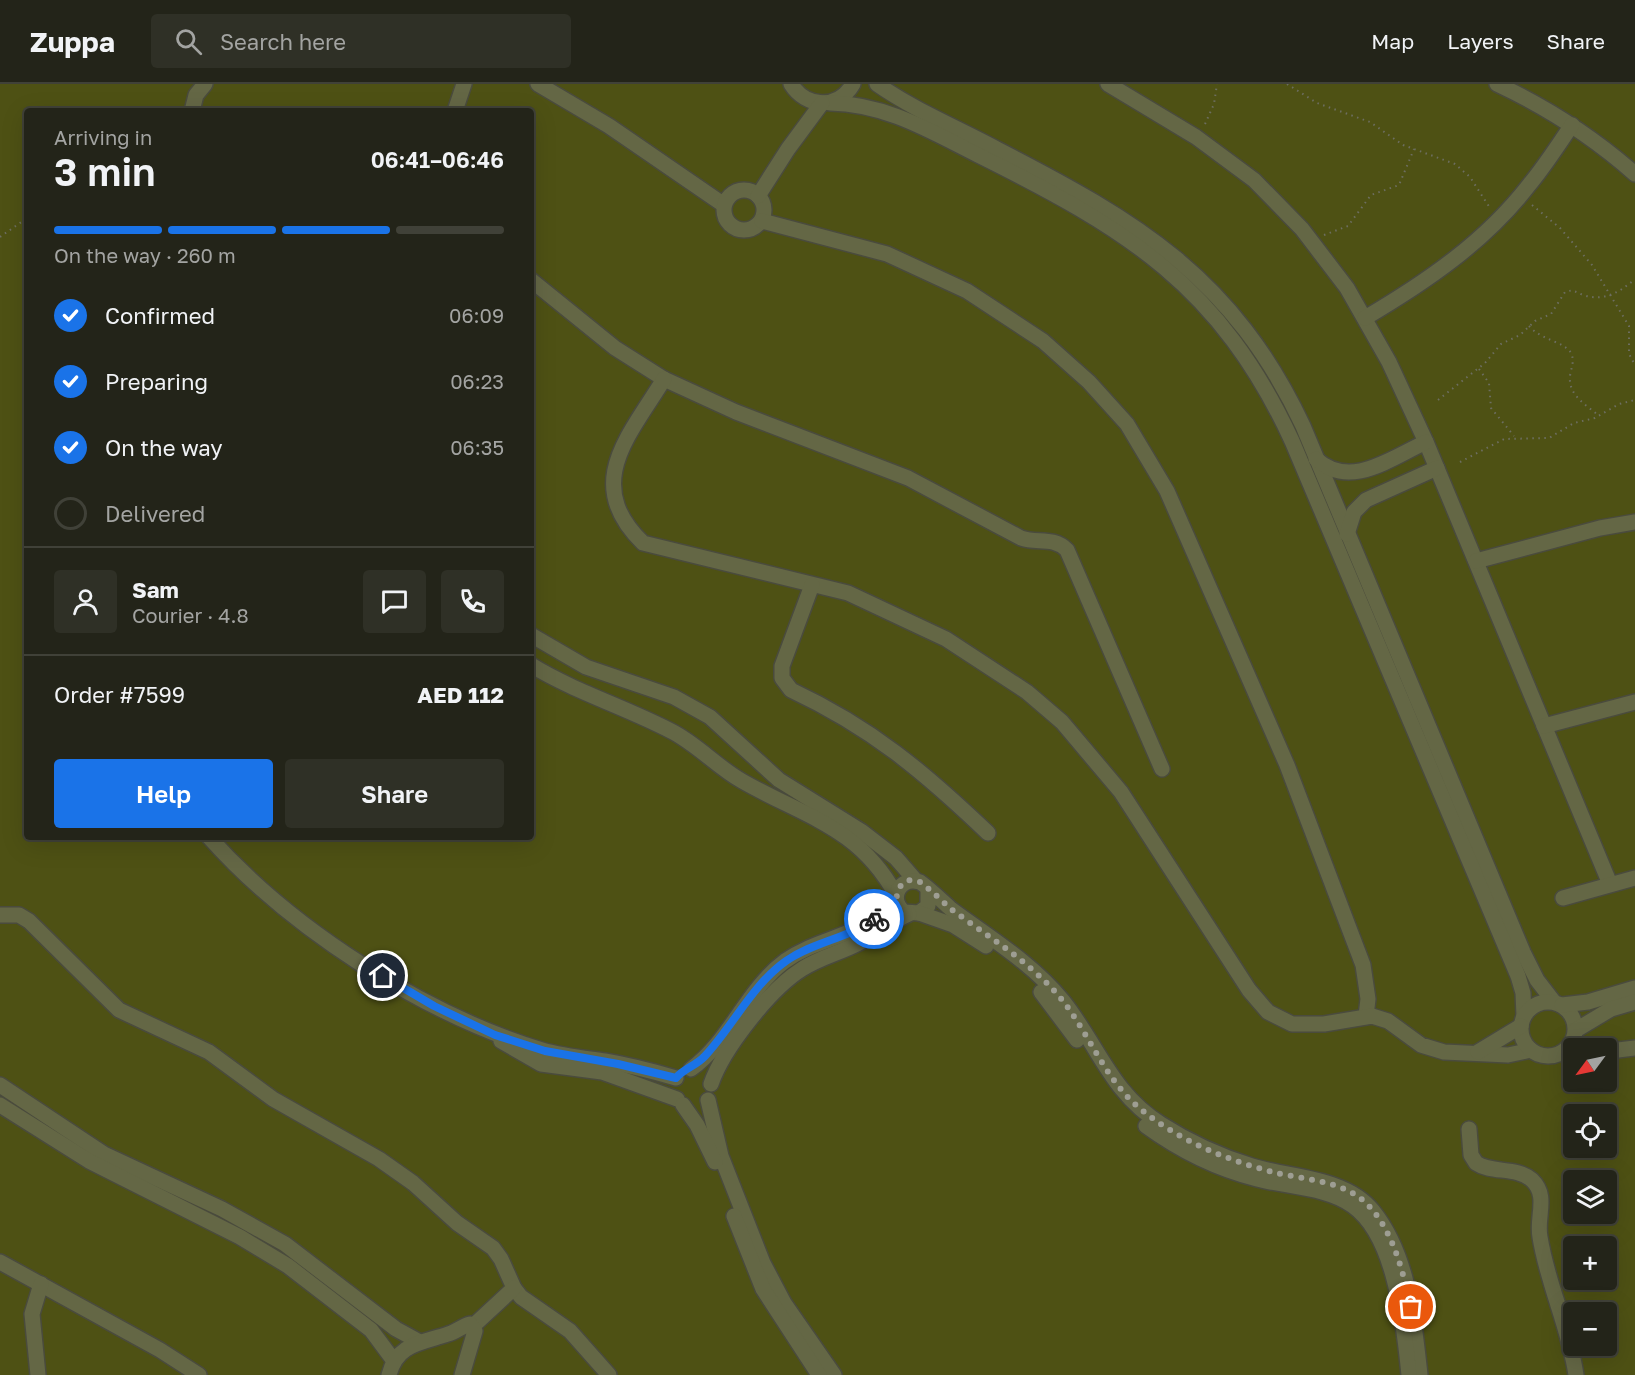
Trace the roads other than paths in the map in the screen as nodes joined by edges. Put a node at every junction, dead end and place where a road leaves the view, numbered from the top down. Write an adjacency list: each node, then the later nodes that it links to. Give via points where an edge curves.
1 (205, 84): 10 (street, via 196,95)
2 (464, 84): 11 (street)
3 (538, 84): 15 (street, via 609,126)
4 (791, 84): 9 (street, via 807,100)
5 (853, 84): 9 (street, via 844,95)
6 (878, 84): 21 (street, via 1078,190 1185,264 1256,343 1293,405)
7 (1108, 84): 18 (street, via 1196,137 1254,180 1310,238)
8 (1497, 84): 12 (street)
9 (826, 103): 14 (street, via 788,149); 45 (street, via 866,105 902,117 1074,205 1171,271 1239,346 1268,392 1297,452 1518,976 1523,993)
10 (193, 108)
11 (456, 108)
12 (1572, 125): 13 (street); 18 (street, via 1497,221 1426,281)
13 (1635, 174)
14 (758, 196): 15 (street, via 748,190 737,191); 16 (street, via 764,210)
15 (724, 205): 16 (street, via 724,218 739,231 752,229)
16 (762, 221): 44 (street, via 887,254 967,291 1043,341 1089,382 1127,424 1167,491 1287,765 1363,965)
17 (534, 282): 19 (street, via 615,348)
18 (1365, 318): 20 (street)
19 (664, 379): 26 (street, via 615,462 612,491 622,519 643,543); 31 (street, via 720,406 908,478 1020,538 1052,540 1062,546)
20 (1426, 442): 21 (street, via 1358,473 1331,470); 22 (street)
21 (1316, 459): 24 (street)
22 (1437, 468): 24 (street, via 1366,500 1354,512); 25 (street)
23 (1635, 522): 25 (street)
24 (1347, 534): 43 (street, via 1523,952 1536,980)
25 (1476, 561): 30 (street)
26 (812, 585): 32 (street, via 782,666 785,684 900,753); 44 (street, via 848,593 946,639 1001,673 1062,722 1121,792 1249,990 1268,1012 1292,1024 1307,1026)
27 (534, 637): 36 (street, via 586,667 674,697 710,717 779,780 861,831)
28 (534, 667): 37 (street, via 671,731 742,781 845,835 872,858)
29 (1635, 702): 30 (street)
30 (1544, 726): 35 (street)
31 (1162, 770)
32 (988, 833)
33 (212, 840): 51 (street, via 264,892 334,944 434,1006 495,1035)
34 (1635, 878): 35 (street)
35 (1610, 884): 38 (street)
36 (922, 885): 37 (street, via 905,882); 39 (street, via 928,906); 73 (street, via 1048,985 1075,1018 1116,1084 1153,1119 1228,1158 1338,1187 1365,1202 1379,1220 1400,1264 1411,1307)
37 (896, 896): 39 (street, via 900,908); 52 (street, via 881,914 860,929 807,949 777,968)
38 (1563, 898)
39 (914, 914): 55 (street, via 818,960 786,981 724,1057); 72 (street, via 942,920 963,931 1034,985 1057,1011 1111,1090 1130,1112 1159,1135 1234,1172 1329,1195 1359,1211 1378,1239 1390,1272 1402,1318)
40 (0, 915): 62 (street, via 24,918 119,1010 209,1052 273,1099 395,1170 493,1248)
41 (1635, 988): 43 (street, via 1588,1002)
42 (1635, 1002): 46 (street, via 1611,1009)
43 (1558, 1004): 45 (street, via 1540,1002); 46 (street, via 1572,1016)
44 (1366, 1016): 50 (street, via 1388,1021 1431,1049)
45 (1522, 1021): 48 (street, via 1523,1039); 50 (street)
46 (1576, 1030): 48 (street, via 1571,1044 1559,1054 1545,1056)
47 (1635, 1048): 49 (street)
48 (1531, 1050): 50 (street, via 1508,1055)
49 (1617, 1050)
50 (1478, 1052)
51 (567, 1062): 53 (street, via 618,1064); 56 (street)
52 (691, 1069): 53 (street); 55 (street, via 706,1074)
53 (676, 1078): 56 (street, via 673,1089)
54 (0, 1085): 64 (street, via 104,1154 222,1209 285,1244 396,1329)
55 (709, 1092): 56 (street, via 699,1106); 59 (street)
56 (680, 1102): 59 (street)
57 (0, 1105): 65 (street, via 89,1161 240,1237 288,1266 380,1339)
58 (1469, 1129): 74 (street, via 1471,1155 1476,1162 1483,1167 1525,1175 1539,1191 1540,1241 1569,1336)
59 (723, 1172): 70 (street, via 763,1289); 71 (street, via 773,1284)
60 (0, 1262): 61 (street)
61 (41, 1284): 66 (street, via 32,1314); 67 (street)
62 (514, 1288): 63 (street); 69 (street, via 570,1331)
63 (473, 1326): 64 (street, via 467,1324 449,1334); 68 (street, via 475,1331)
64 (418, 1341): 65 (street, via 404,1350)
65 (392, 1368)
66 (38, 1375)
67 (199, 1375)
68 (462, 1375)
69 (609, 1375)
70 (819, 1375)
71 (834, 1375)
72 (1409, 1375)
73 (1420, 1375)
74 (1576, 1375)

